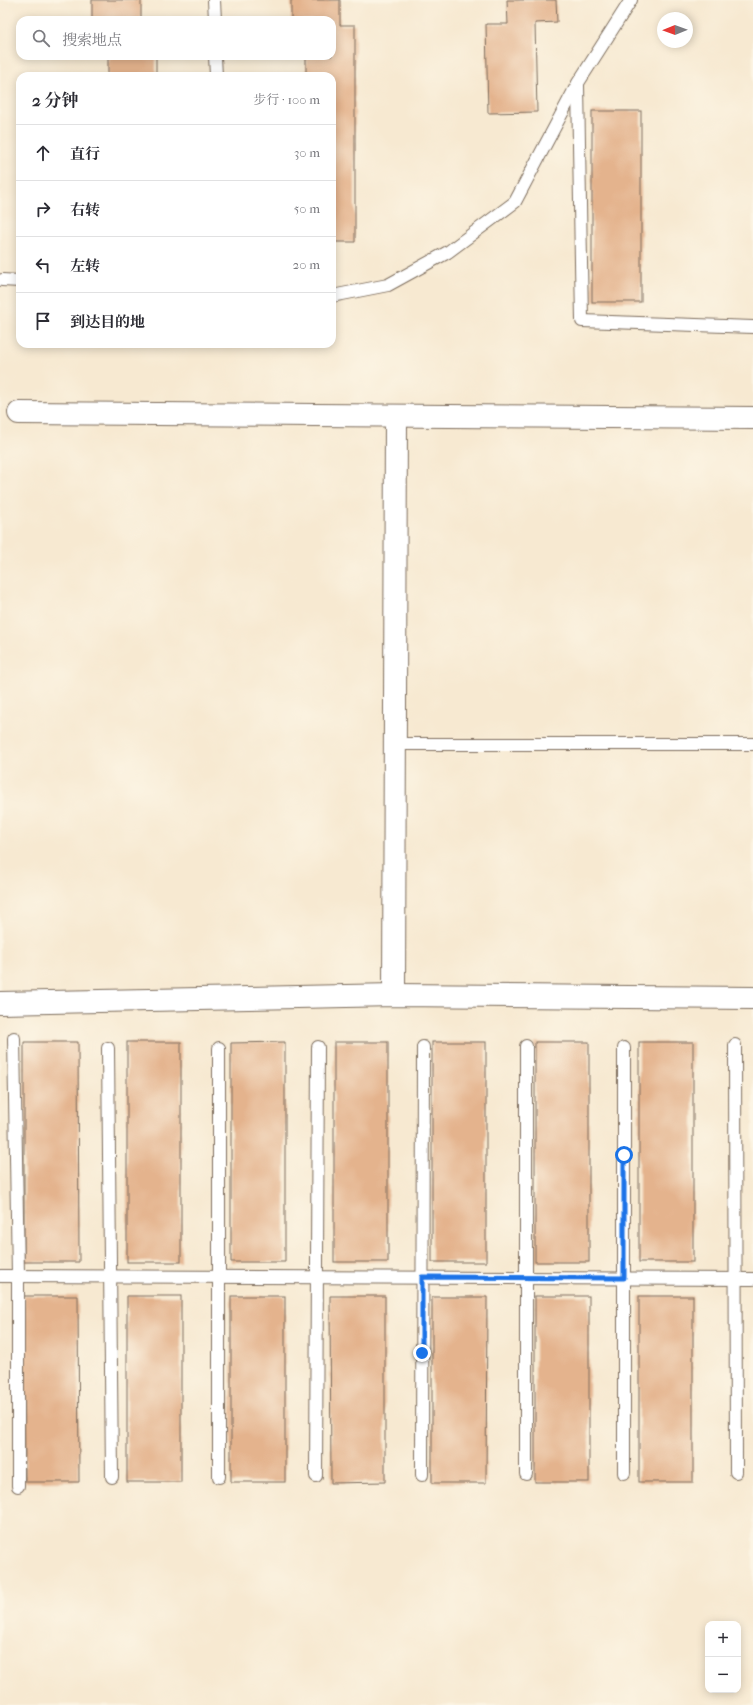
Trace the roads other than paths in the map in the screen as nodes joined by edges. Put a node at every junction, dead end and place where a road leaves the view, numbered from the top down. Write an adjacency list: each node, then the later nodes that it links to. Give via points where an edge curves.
1 (214, 0): 3 (lane)
2 (631, 0): 6 (lane)
3 (215, 16)
4 (216, 60): 5 (lane)
5 (216, 72)
6 (578, 83): 9 (lane, via 515,202 448,252 388,285); 10 (lane, via 582,321)
7 (2, 280): 8 (lane)
8 (16, 281)
9 (336, 295)
10 (753, 327)
11 (19, 413): 12 (street)
12 (396, 416): 13 (street); 14 (street)
13 (753, 418)
14 (394, 744): 15 (lane); 16 (street)
15 (753, 744)
16 (394, 995): 17 (street); 18 (street)
17 (753, 998)
18 (0, 1003)
19 (14, 1038): 28 (lane)
20 (735, 1045): 35 (lane)
21 (526, 1046): 33 (lane)
22 (318, 1047): 31 (lane)
23 (423, 1047): 32 (lane)
24 (108, 1048): 29 (lane)
25 (219, 1048): 30 (lane)
26 (624, 1048): 34 (lane)
27 (0, 1276): 28 (lane)
28 (18, 1276): 29 (lane); 44 (lane)
29 (110, 1276): 30 (lane); 42 (lane)
30 (219, 1276): 31 (lane); 43 (lane)
31 (317, 1277): 32 (lane); 41 (lane)
32 (422, 1277): 33 (lane); 40 (lane)
33 (526, 1278): 34 (lane); 39 (lane)
34 (624, 1278): 35 (lane); 38 (lane)
35 (736, 1279): 36 (lane); 37 (lane)
36 (753, 1279)
37 (736, 1472)
38 (624, 1473)
39 (526, 1474)
40 (422, 1475)
41 (316, 1476)
42 (112, 1477)
43 (219, 1477)
44 (18, 1486)

